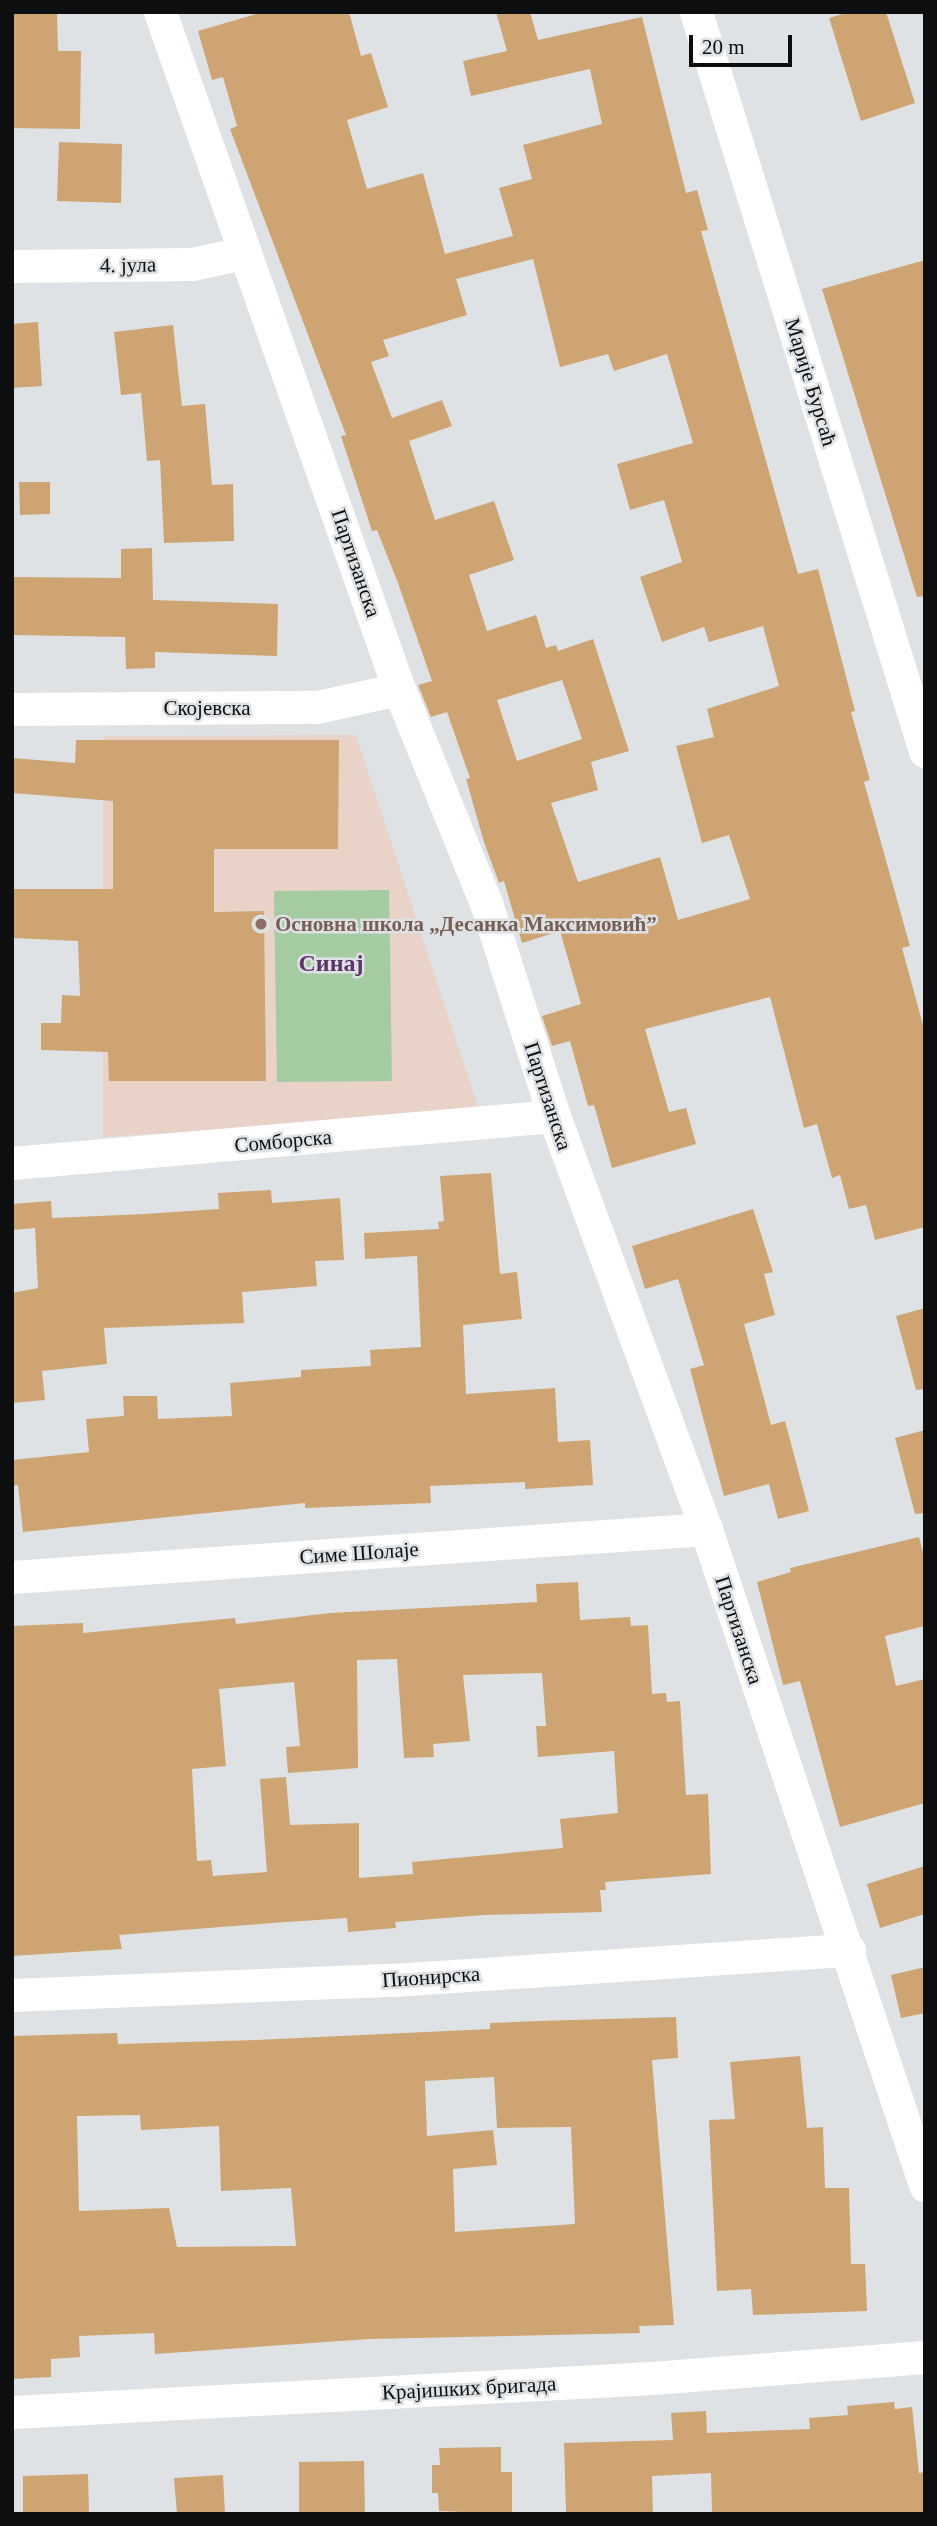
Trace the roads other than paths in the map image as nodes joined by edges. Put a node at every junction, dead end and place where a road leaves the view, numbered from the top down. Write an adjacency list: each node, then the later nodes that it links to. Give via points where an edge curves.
1 (160, 12): 3 (street, Партизанска)
2 (696, 12): 7 (street, Марије Бурсаћ)
3 (243, 253): 4 (street, 4. јула, via 192,264); 5 (street, Партизанска, via 324,468)
4 (12, 266)
5 (399, 689): 6 (street, Скојевска, via 317,707); 8 (street, Партизанска, via 486,903)
6 (12, 709)
7 (925, 751)
8 (554, 1116): 9 (street, Сомборска); 10 (street, Партизанска)
9 (12, 1163)
10 (706, 1529): 11 (street, Симе Шолаје); 12 (street, Партизанска)
11 (12, 1577)
12 (849, 1950): 13 (street, Пионирска, via 393,1980); 14 (street, Партизанска)
13 (12, 1995)
14 (925, 2185)
15 (925, 2357): 16 (street, Крајишких бригада, via 652,2378)
16 (12, 2412)

